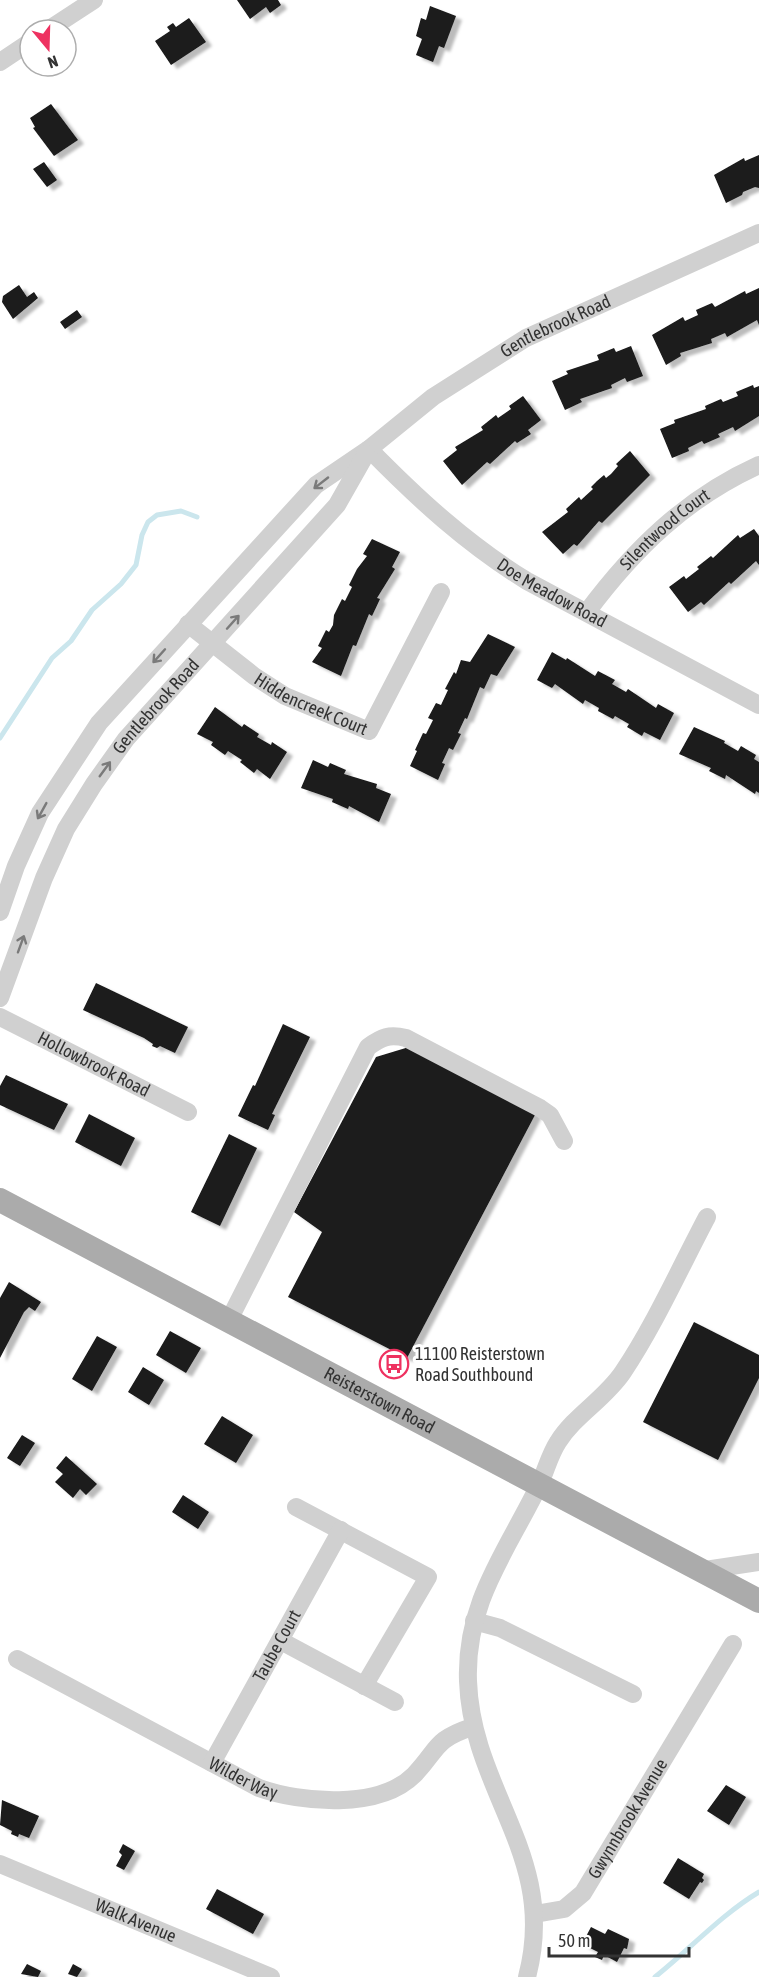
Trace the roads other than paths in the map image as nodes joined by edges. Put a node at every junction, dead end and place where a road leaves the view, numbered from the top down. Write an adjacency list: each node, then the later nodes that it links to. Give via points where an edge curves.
1 (94, 0): 2 (street)
2 (66, 18)
3 (18, 50): 4 (street)
4 (0, 62)
5 (759, 233): 6 (street, Gentlebrook Road, via 526,338 433,396)
6 (369, 449): 9 (street, Doe Meadow Road, via 459,535 527,580); 10 (street, Gentlebrook Road, one-way to 10, via 316,484); 11 (street, Gentlebrook Road, one-way to 6, via 337,505)
7 (759, 465): 9 (street, Silentwood Court, via 707,492 673,516 637,550)
8 (441, 592): 11 (street, Hiddencreek Court, via 369,731 285,696)
9 (587, 612): 12 (street, Doe Meadow Road)
10 (188, 624): 11 (street, Hiddencreek Court); 13 (street, Gentlebrook Road, one-way to 13, via 99,723 69,766 40,813)
11 (213, 644): 14 (street, Gentlebrook Road, one-way to 11, via 66,829 126,739)
12 (759, 705)
13 (0, 912)
14 (0, 998)
15 (0, 1017): 16 (street, Hollowbrook Road)
16 (188, 1112)
17 (564, 1142): 20 (street, via 550,1115 540,1108 406,1038 380,1038 368,1047)
18 (0, 1200): 20 (main road, Reisterstown Road)
19 (707, 1217): 21 (street, via 623,1373 557,1443)
20 (228, 1322): 21 (main road, Reisterstown Road)
21 (540, 1484): 25 (main road, Reisterstown Road); 27 (street, via 498,1559)
22 (296, 1507): 23 (street)
23 (341, 1530): 28 (street, Taube Court); 31 (street, via 428,1577)
24 (759, 1562): 25 (street)
25 (705, 1570): 26 (main road, Reisterstown Road)
26 (759, 1601)
27 (474, 1621): 32 (street, via 500,1628); 34 (street, via 468,1678)
28 (281, 1641): 31 (street); 35 (street, Taube Court)
29 (733, 1644): 37 (street, Gwynnbrook Avenue, via 583,1893 564,1909)
30 (17, 1659): 35 (street, Wilder Way)
31 (364, 1686): 33 (street)
32 (633, 1694)
33 (395, 1702)
34 (472, 1727): 35 (street, Wilder Way, via 440,1741 404,1783 364,1798 284,1797); 37 (street, via 519,1843)
35 (212, 1763)
36 (0, 1864): 38 (street, Walk Avenue)
37 (535, 1914): 39 (street)
38 (271, 1977)
39 (527, 1977)

